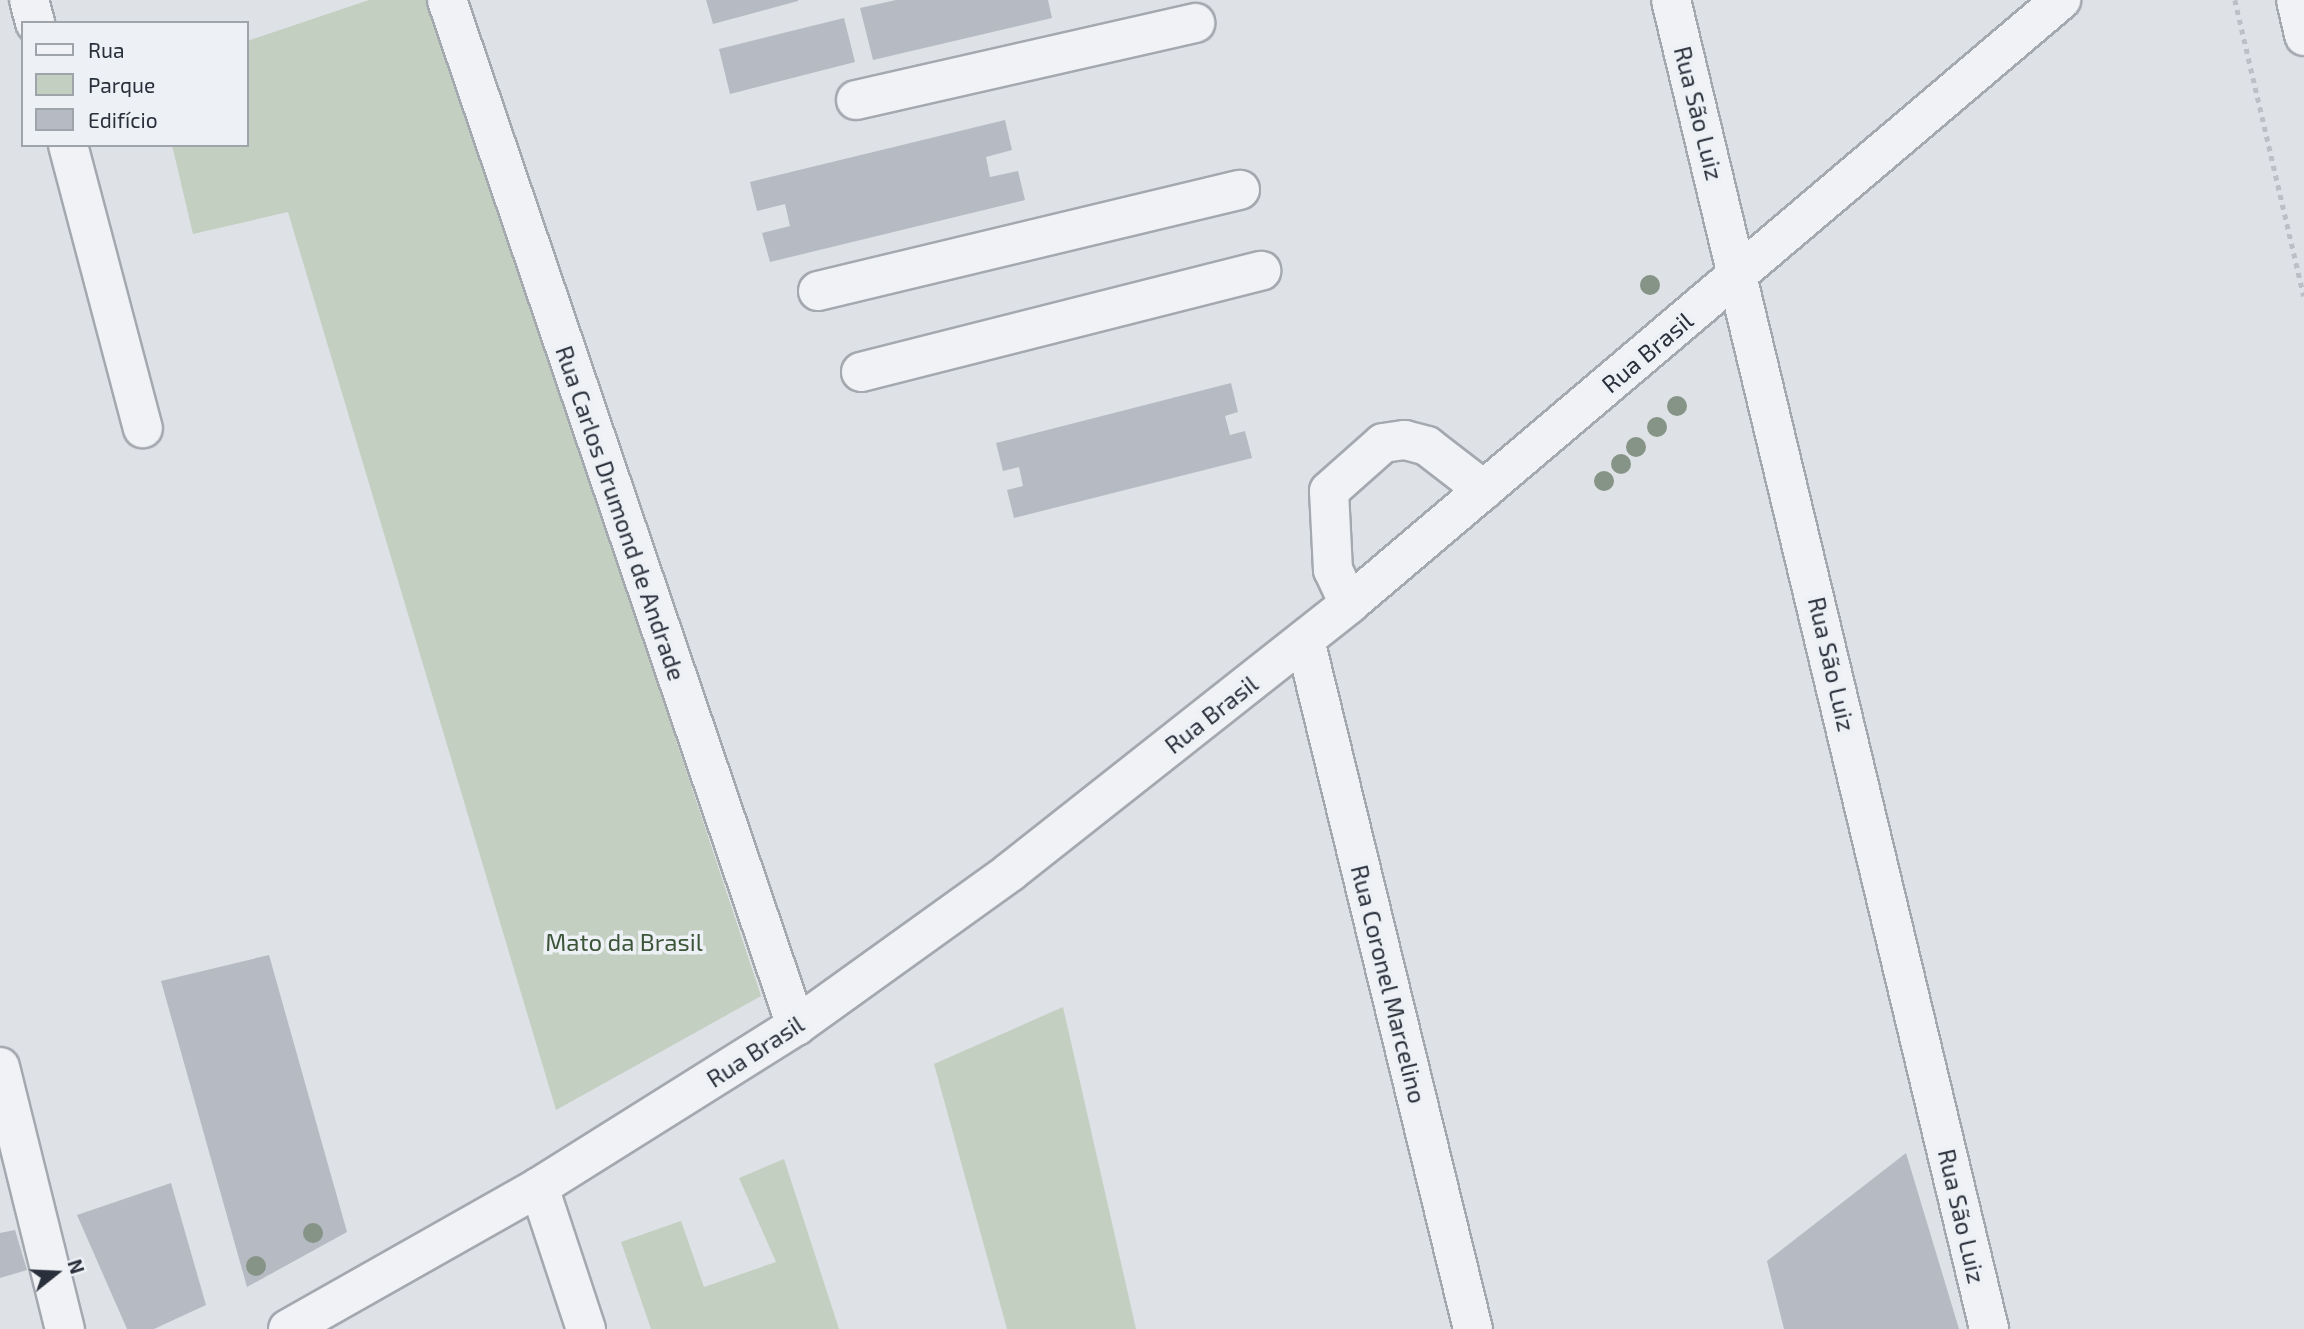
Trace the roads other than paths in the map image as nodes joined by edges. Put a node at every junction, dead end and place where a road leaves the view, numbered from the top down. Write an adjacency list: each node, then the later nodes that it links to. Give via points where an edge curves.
1 (29, 0): 6 (street)
2 (447, 0): 20 (street, Rua Carlos Drumond de Andrade)
3 (1671, 0): 13 (street, Rua São Luiz)
4 (2061, 0): 13 (street, Rua Brasil)
5 (2296, 0): 8 (street)
6 (35, 21)
7 (1195, 23): 9 (street)
8 (2304, 36)
9 (856, 100)
10 (69, 147): 16 (street)
11 (1240, 190): 14 (street)
12 (1261, 271): 15 (street)
13 (1739, 275): 17 (street, Rua Brasil); 27 (street, Rua São Luiz)
14 (818, 291)
15 (861, 372)
16 (144, 428)
17 (1484, 490): 18 (street, Rua Brasil); 18 (street, via 1427,446 1405,440 1383,443 1329,491 1333,570)
18 (1349, 604): 19 (street, Rua Brasil)
19 (1305, 640): 20 (street, Rua Brasil, via 1010,872); 26 (street, Rua Coronel Marcelino)
20 (796, 1026): 22 (street, Rua Brasil)
21 (0, 1067): 23 (street)
22 (538, 1187): 24 (street, Rua Brasil); 25 (street)
23 (65, 1329)
24 (288, 1329)
25 (586, 1329)
26 (1473, 1329)
27 (1989, 1329)

